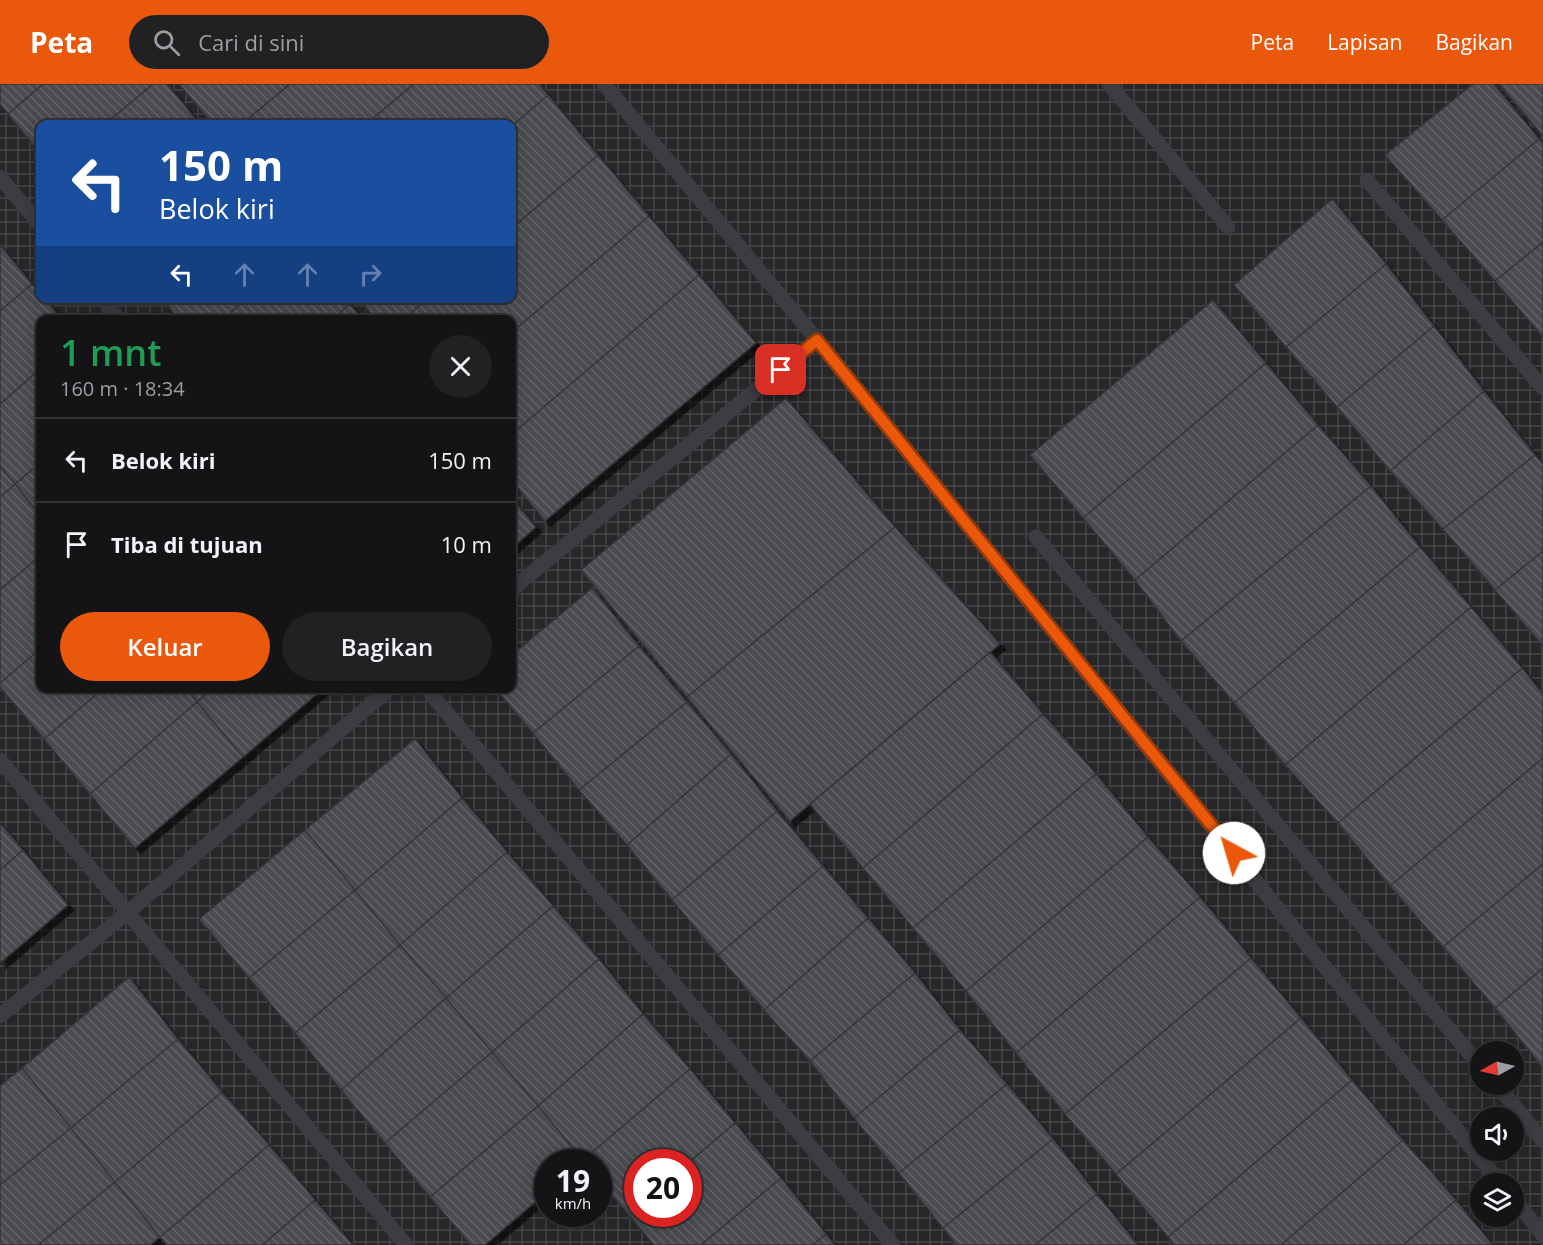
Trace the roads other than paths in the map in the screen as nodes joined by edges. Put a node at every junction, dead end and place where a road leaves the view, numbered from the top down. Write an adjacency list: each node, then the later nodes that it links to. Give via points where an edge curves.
1 (604, 84): 9 (lane)
2 (1109, 84): 6 (lane)
3 (0, 177): 5 (lane)
4 (1367, 180): 10 (lane)
5 (36, 220)
6 (1228, 227)
7 (106, 303): 8 (lane)
8 (115, 315)
9 (817, 340): 12 (lane); 21 (lane)
10 (1543, 388)
11 (1036, 537): 18 (lane)
12 (516, 586)
13 (384, 693): 16 (lane)
14 (430, 693): 25 (lane)
15 (0, 760): 16 (lane)
16 (127, 913): 17 (lane); 24 (lane)
17 (0, 1016)
18 (1470, 1054)
19 (1505, 1095): 20 (lane)
20 (1543, 1141)
21 (1492, 1173)
22 (1524, 1211): 23 (lane)
23 (1543, 1235)
24 (406, 1245)
25 (893, 1245)

